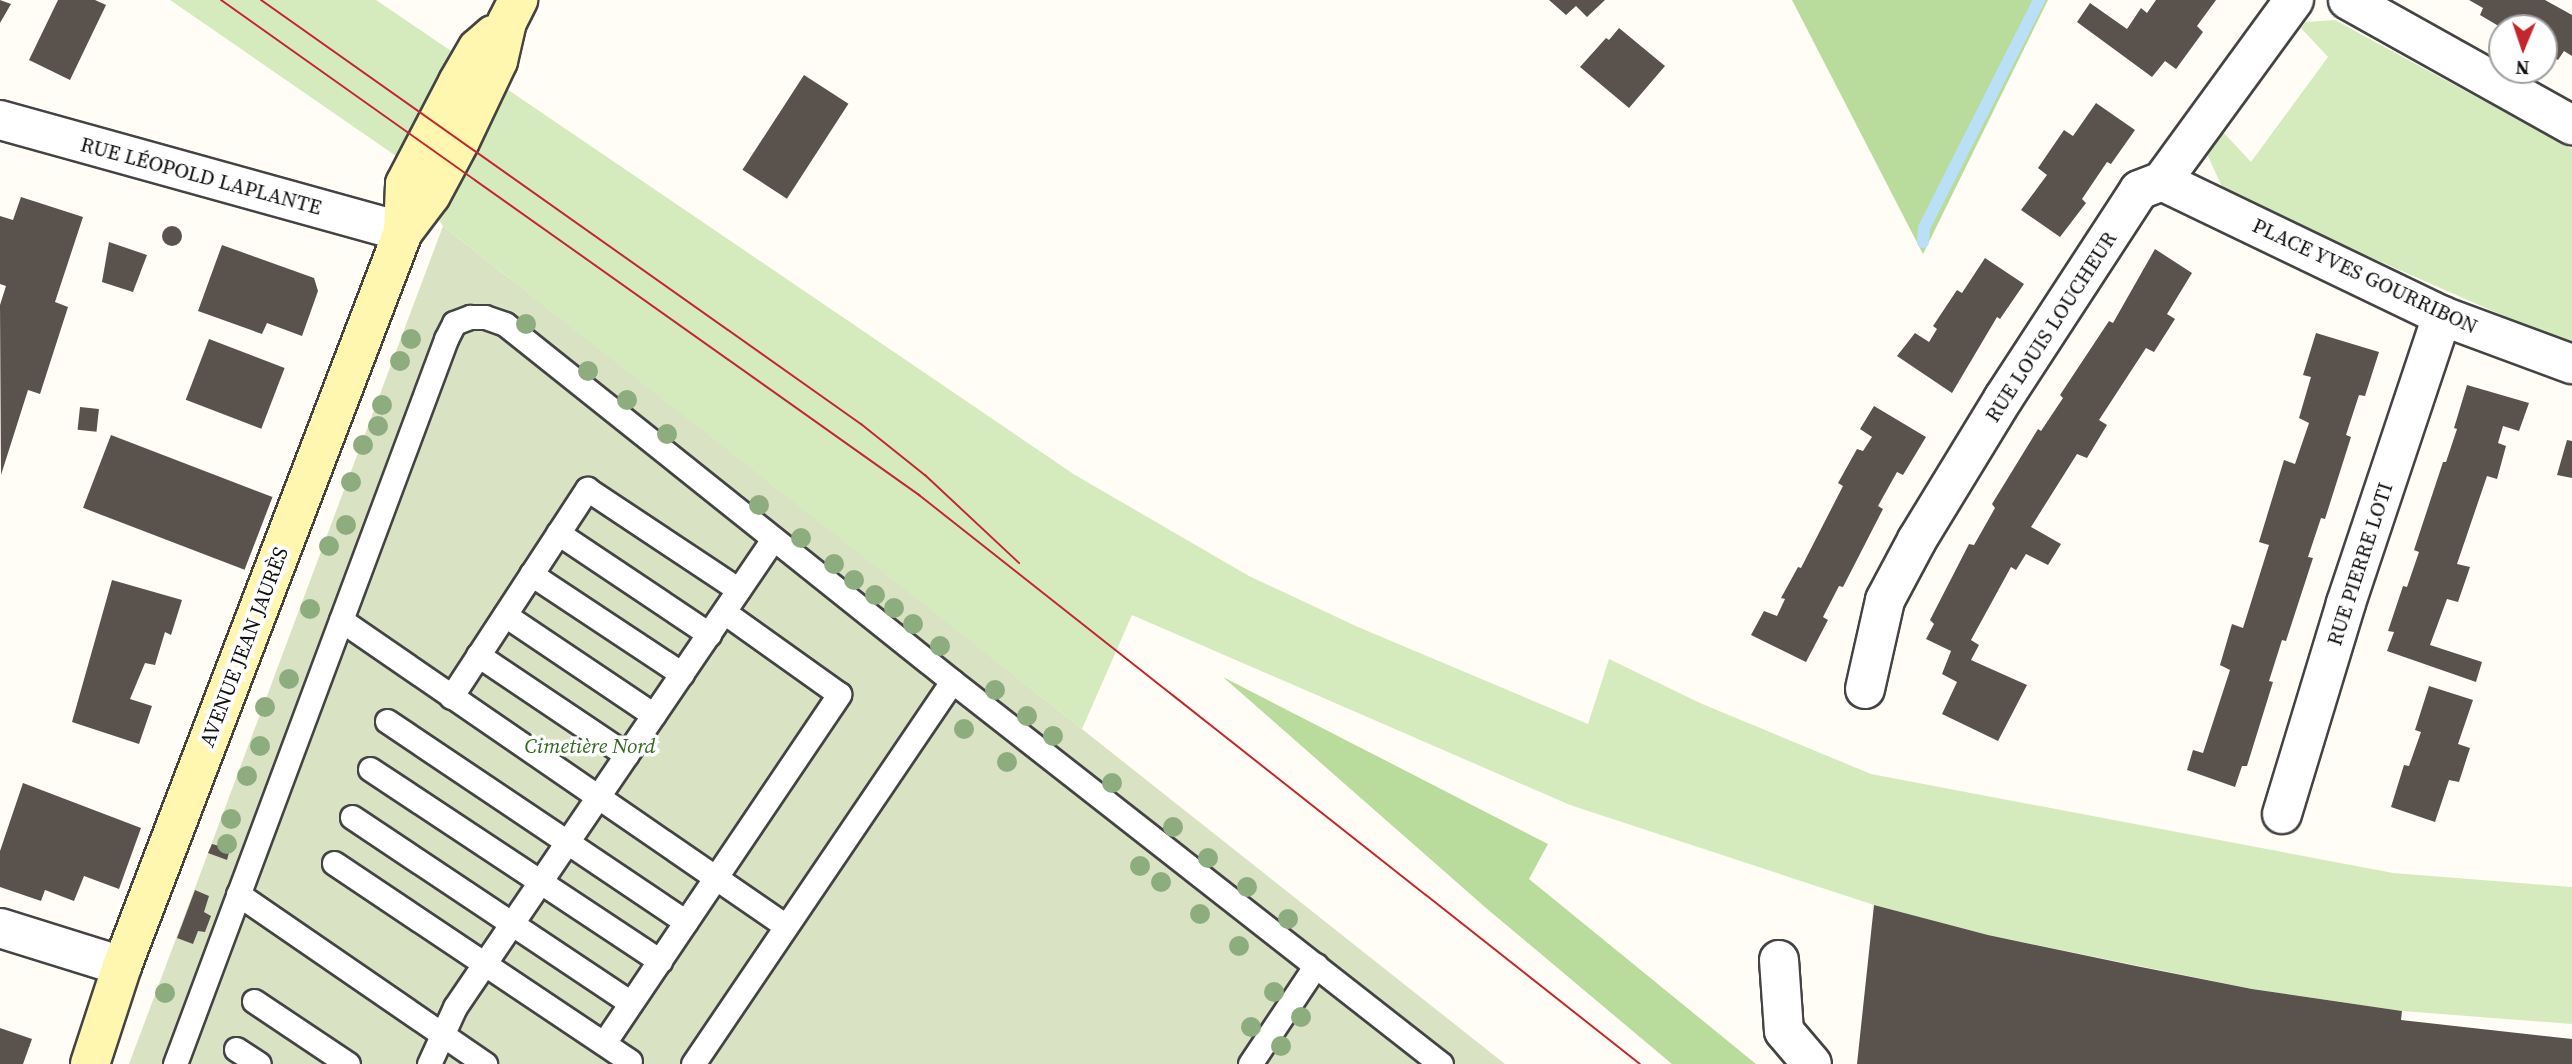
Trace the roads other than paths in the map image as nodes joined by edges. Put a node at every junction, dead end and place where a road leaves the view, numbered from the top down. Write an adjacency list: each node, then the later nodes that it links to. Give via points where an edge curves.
1 (2294, 0): 6 (street, RUE LOUIS LOUCHEUR)
2 (2348, 0): 5 (street)
3 (513, 11): 7 (street, AVENUE JEAN JAURÈS, via 478,48 414,164 405,184)
4 (0, 120): 7 (street, RUE LÉOPOLD LAPLANTE)
5 (2572, 125)
6 (2162, 181): 8 (street, PLACE YVES GOURRIBON); 21 (street, RUE LOUIS LOUCHEUR, via 2139,190 1917,540 1885,600)
7 (403, 232): 43 (street, AVENUE JEAN JAURÈS)
8 (2442, 316): 9 (street, PLACE YVES GOURRIBON); 28 (street, RUE PIERRE LOTI, via 2346,603)
9 (2572, 364)
10 (558, 533): 12 (lane); 13 (lane, via 587,489); 17 (lane)
11 (773, 539): 13 (lane); 16 (lane, via 505,324 470,317 454,323 446,339); 20 (lane)
12 (531, 574): 15 (lane); 19 (lane)
13 (739, 590): 14 (lane)
14 (724, 612): 17 (lane); 32 (lane, via 839,694)
15 (505, 615): 18 (lane); 23 (lane)
16 (341, 620): 22 (lane); 34 (lane)
17 (709, 634): 19 (lane)
18 (478, 655): 22 (lane); 25 (lane)
19 (681, 674): 23 (lane)
20 (952, 681): 37 (lane); 42 (lane)
21 (1865, 689)
22 (451, 697): 27 (lane)
23 (654, 715): 25 (lane)
24 (387, 721): 30 (lane)
25 (627, 755): 27 (lane)
26 (370, 769): 33 (lane)
27 (597, 799): 30 (lane); 32 (lane)
28 (2282, 814)
29 (352, 817): 36 (lane)
30 (567, 842): 33 (lane); 35 (lane)
31 (334, 863): 41 (lane)
32 (715, 879): 35 (lane); 37 (lane)
33 (540, 882): 36 (lane); 40 (lane)
34 (239, 894): 46 (lane); 52 (lane)
35 (686, 922): 40 (lane)
36 (512, 924): 41 (lane); 45 (lane)
37 (786, 926): 57 (lane)
38 (0, 928): 43 (street)
39 (1779, 960): 59 (street, via 1784,1031)
40 (660, 961): 45 (lane)
41 (485, 964): 46 (lane, via 455,1007); 47 (lane)
42 (1316, 965): 50 (lane); 58 (lane)
43 (122, 966): 51 (street, AVENUE JEAN JAURÈS)
44 (254, 1001): 54 (lane)
45 (631, 1003): 47 (lane)
46 (443, 1035): 55 (lane); 56 (lane)
47 (604, 1043): 49 (lane)
48 (236, 1049): 53 (lane)
49 (630, 1060)
50 (1434, 1061)
51 (90, 1064)
52 (175, 1064)
53 (259, 1064)
54 (348, 1064)
55 (429, 1064)
56 (485, 1064)
57 (693, 1064)
58 (1250, 1064)
59 (1812, 1064)

